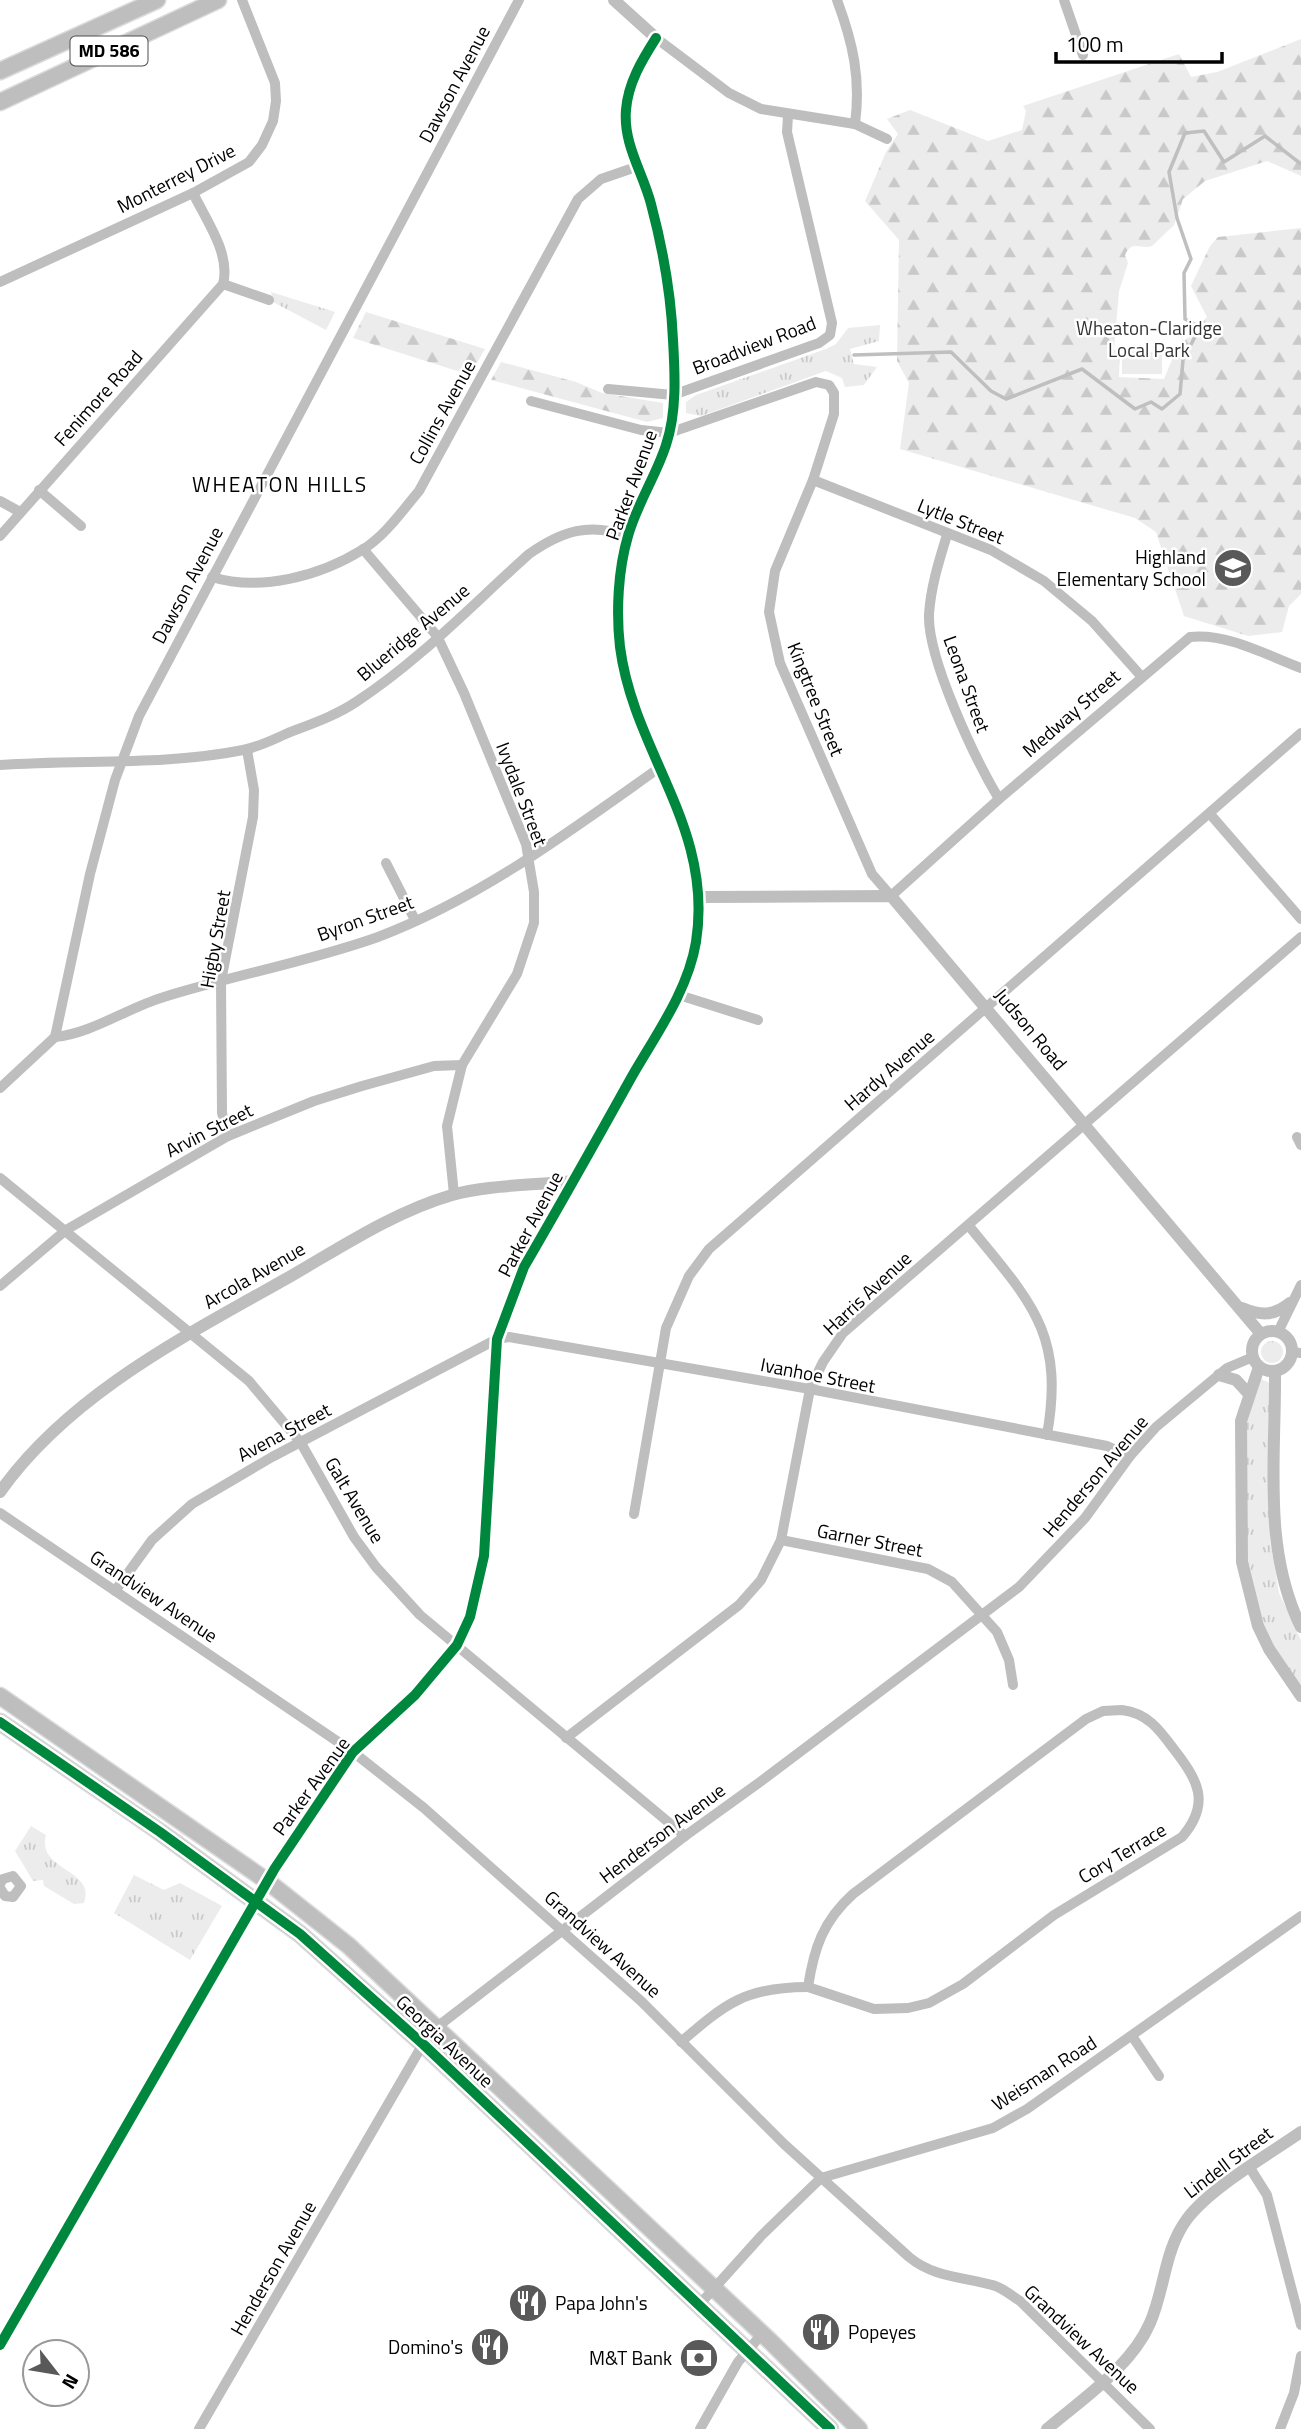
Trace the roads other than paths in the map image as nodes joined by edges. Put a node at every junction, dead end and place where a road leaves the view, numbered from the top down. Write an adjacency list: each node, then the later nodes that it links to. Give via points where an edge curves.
1 (157, 0): 10 (main road, MD 586)
2 (218, 0): 11 (main road, MD 586)
3 (242, 0): 16 (street, Monterrey Drive, via 275,83 273,121 249,162)
4 (519, 0): 33 (street, Dawson Avenue)
5 (614, 0): 8 (street)
6 (837, 0): 13 (street, via 853,45 858,78)
7 (1064, 0): 9 (street)
8 (656, 38): 12 (street, via 729,93); 15 (street, Parker Avenue, via 636,71 626,109)
9 (1083, 54)
10 (0, 71)
11 (0, 102)
12 (788, 116): 13 (street); 21 (street, Broadview Road, via 787,132 832,323 830,335 819,343)
13 (855, 124): 14 (street)
14 (887, 139)
15 (636, 167): 21 (street, Parker Avenue, via 650,200 668,271); 32 (street, Collins Avenue, via 601,179 578,199 419,491 394,522)
16 (193, 193): 17 (street, Monterrey Drive); 18 (street, via 222,253 227,270)
17 (0, 282)
18 (223, 284): 19 (street); 25 (street, Fenimore Road)
19 (269, 300)
20 (608, 389): 21 (street, Broadview Road)
21 (673, 394): 23 (street, Parker Avenue)
22 (531, 401): 23 (street)
23 (669, 433): 24 (street, Kingtree Street, via 816,382 829,385 834,393 834,414); 31 (street, Parker Avenue)
24 (813, 480): 29 (street, Lytle Street); 46 (street, Kingtree Street, via 775,570 769,612 772,633 780,663 872,874)
25 (39, 491): 27 (street, Fenimore Road); 28 (street)
26 (0, 501): 27 (street)
27 (20, 512): 30 (street, Fenimore Road)
28 (81, 526)
29 (947, 535): 36 (street, Lytle Street, via 991,550 1044,581 1092,621); 42 (street, Leona Street, via 933,581 931,642 975,759)
30 (0, 536)
31 (628, 536): 34 (street, Blueridge Avenue, via 590,527 552,538); 41 (street, Parker Avenue, via 619,595 620,647 632,698)
32 (363, 549): 33 (street, Collins Avenue, via 322,568 272,582 236,584); 34 (street, Ivydale Street)
33 (212, 577): 39 (street, Dawson Avenue, via 143,706)
34 (437, 636): 38 (street, Blueridge Avenue, via 354,703); 44 (street, Ivydale Street, via 464,692 526,844)
35 (1301, 668): 36 (street, Medway Street, via 1206,635 1183,642)
36 (1141, 676): 42 (street, Medway Street)
37 (1301, 733): 43 (street, Hardy Avenue)
38 (247, 750): 39 (street, Blueridge Avenue); 51 (street, Higby Street, via 253,817)
39 (123, 760): 40 (street, Blueridge Avenue); 55 (street, Dawson Avenue, via 90,874)
40 (0, 765)
41 (659, 768): 44 (street, Byron Street); 47 (street, Parker Avenue, via 688,836)
42 (999, 799): 46 (street, Medway Street)
43 (1210, 814): 48 (street); 53 (street, Hardy Avenue)
44 (528, 859): 49 (street, Byron Street); 56 (street, Ivydale Street, via 534,892 530,936 517,974)
45 (386, 863): 49 (street)
46 (891, 896): 47 (street); 53 (street, Judson Road)
47 (700, 897): 52 (street, Parker Avenue, via 695,946)
48 (1301, 919)
49 (415, 920): 51 (street, Byron Street, via 367,940)
50 (1301, 937): 58 (street, Harris Avenue)
51 (222, 981): 55 (street, Byron Street, via 161,998 75,1035); 59 (street, Higby Street, via 222,1113)
52 (679, 995): 54 (street); 61 (street, Parker Avenue)
53 (987, 1007): 58 (street, Judson Road); 75 (street, Hardy Avenue, via 709,1249 675,1305)
54 (758, 1020)
55 (55, 1037): 57 (street)
56 (462, 1066): 59 (street, Arvin Street, via 433,1066 362,1086); 62 (street, Ivydale Street, via 447,1126)
57 (0, 1088)
58 (1086, 1124): 63 (street, Harris Avenue); 68 (street, Judson Road)
59 (228, 1136): 64 (street, Arvin Street)
60 (0, 1178): 64 (street, Galt Avenue)
61 (573, 1181): 62 (street, Arcola Avenue); 72 (street, Parker Avenue, via 524,1267)
62 (454, 1194): 69 (street, Arcola Avenue, via 393,1218)
63 (969, 1226): 78 (street, Harris Avenue, via 843,1333); 80 (street, via 1023,1291 1042,1327 1054,1373)
64 (66, 1230): 66 (street, Arvin Street); 69 (street, Galt Avenue)
65 (1301, 1285): 67 (street)
66 (0, 1286)
67 (1290, 1303): 68 (street, via 1268,1315); 70 (street)
68 (1241, 1308): 71 (street, Judson Road)
69 (192, 1332): 81 (street, Galt Avenue, via 249,1381); 83 (street, Arcola Avenue, via 66,1419 39,1443)
70 (1278, 1332): 71 (street); 73 (street)
71 (1261, 1334): 74 (street, via 1253,1344)
72 (497, 1339): 75 (street, Ivanhoe Street, via 509,1337); 81 (street, Avena Street); 90 (street, Parker Avenue, via 484,1556 470,1617)
73 (1297, 1353): 76 (street)
74 (1256, 1362): 76 (street); 77 (street, Henderson Avenue); 79 (street)
75 (659, 1364): 78 (street, Ivanhoe Street); 85 (street, Hardy Avenue)
76 (1275, 1371): 89 (street, via 1275,1527 1284,1586)
77 (1219, 1374): 79 (street, via 1236,1380); 82 (street, Henderson Avenue, via 1156,1427)
78 (810, 1389): 80 (street, Ivanhoe Street); 86 (street, Harris Avenue)
79 (1248, 1393): 93 (street, via 1241,1421 1242,1562 1258,1626)
80 (1047, 1435): 82 (street, Ivanhoe Street, via 1107,1446)
81 (301, 1443): 87 (street, Avena Street, via 192,1504 152,1540); 90 (street, Galt Avenue, via 376,1567 420,1615)
82 (1130, 1456): 88 (street, Henderson Avenue, via 1052,1555)
83 (0, 1492)
84 (0, 1514): 87 (street, Grandview Avenue)
85 (634, 1514)
86 (781, 1540): 88 (street, Garner Street, via 928,1569 952,1582); 95 (street, Harris Avenue, via 761,1580 739,1605)
87 (115, 1591): 96 (street, Grandview Avenue)
88 (982, 1615): 91 (street, Garner Street, via 1007,1652); 97 (street, Henderson Avenue)
89 (1301, 1627)
90 (457, 1645): 95 (street, Galt Avenue); 96 (street, Parker Avenue, via 415,1695)
91 (1013, 1685)
92 (0, 1696): 98 (main road, Georgia Avenue)
93 (1301, 1696)
94 (0, 1721): 99 (main road, Georgia Avenue)
95 (566, 1738): 97 (street, Galt Avenue)
96 (353, 1752): 98 (street, Parker Avenue); 101 (street, Grandview Avenue)
97 (685, 1836): 101 (street, Henderson Avenue)
98 (267, 1881): 99 (street, Parker Avenue); 103 (main road, Georgia Avenue, via 349,1946)
99 (256, 1900): 106 (main road, Georgia Avenue); 115 (street, Parker Avenue)
100 (1301, 1916): 104 (street, Weisman Road)
101 (562, 1930): 103 (street, Henderson Avenue); 105 (street, Grandview Avenue)
102 (808, 1987): 102 (street, Cory Terrace, via 879,2009 920,2005 950,1993 1054,1915 1182,1837 1198,1806 1196,1778 1145,1717 1122,1710 1092,1716 839,1907 817,1941); 105 (street, Cory Terrace, via 769,1988 738,1997)
103 (437, 2026): 106 (street, Henderson Avenue); 111 (main road, Georgia Avenue)
104 (1132, 2036): 107 (street); 110 (street, Weisman Road, via 993,2128)
105 (681, 2042): 110 (street, Grandview Avenue)
106 (423, 2044): 112 (main road, Georgia Avenue); 120 (street, Henderson Avenue)
107 (1159, 2076)
108 (1301, 2132): 109 (street, Lindell Street)
109 (1250, 2168): 113 (street, via 1267,2195); 118 (street, Lindell Street, via 1189,2216 1170,2249 1149,2326 1137,2346)
110 (821, 2178): 111 (street, Weisman Road); 118 (street, Grandview Avenue, via 920,2266 944,2276 995,2285 1020,2301)
111 (713, 2288): 112 (street, Weisman Road); 114 (main road, Georgia Avenue)
112 (700, 2304): 116 (main road, Georgia Avenue)
113 (1301, 2325)
114 (762, 2334): 116 (street); 122 (main road, Georgia Avenue)
115 (0, 2345)
116 (748, 2348): 119 (main road, Georgia Avenue); 121 (street)
117 (1301, 2356): 125 (street, via 1294,2393)
118 (1103, 2381): 123 (street, Lindell Street); 124 (street, Grandview Avenue)
119 (825, 2427)
120 (199, 2429)
121 (700, 2429)
122 (859, 2429)
123 (1046, 2429)
124 (1150, 2429)
125 (1280, 2429)

